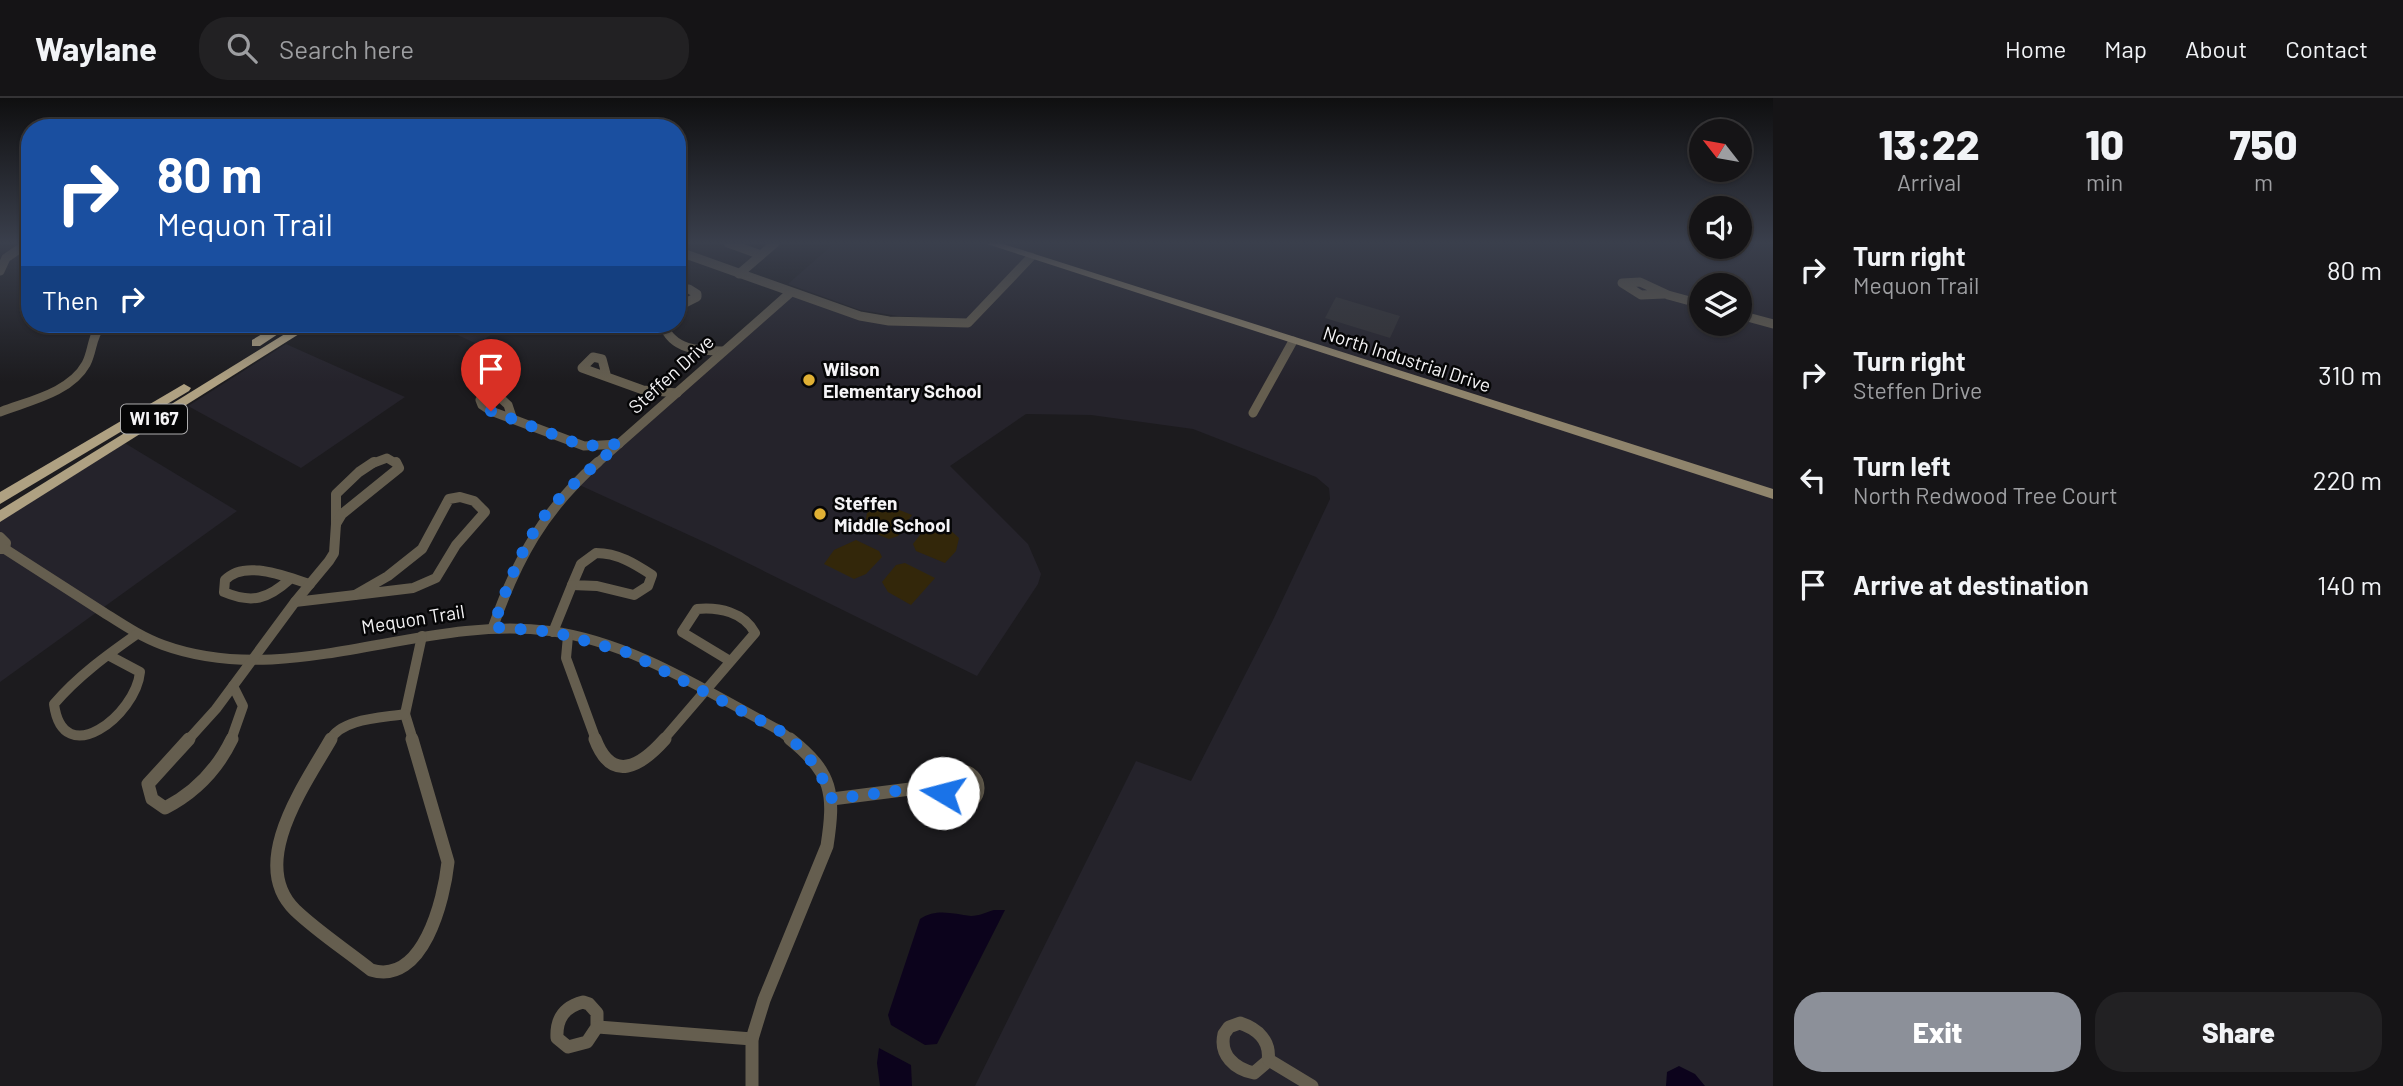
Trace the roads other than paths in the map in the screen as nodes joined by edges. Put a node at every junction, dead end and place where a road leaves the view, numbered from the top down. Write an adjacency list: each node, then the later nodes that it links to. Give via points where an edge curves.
1 (689, 289): 8 (street, via 697,297)
2 (779, 289): 5 (street)
3 (1000, 289): 5 (street, via 968,323 872,319)
4 (1131, 289): 15 (street, North Industrial Drive)
5 (790, 293): 17 (street, Steffen Drive)
6 (1664, 294): 7 (street)
7 (1689, 301)
8 (686, 302)
9 (1752, 318): 10 (street)
10 (1773, 324)
11 (96, 333): 20 (street, via 80,372 61,386)
12 (277, 333): 16 (main road, WI 167)
13 (290, 333): 16 (main road, WI 167)
14 (665, 333): 17 (street, via 694,350)
15 (1293, 341): 21 (street); 26 (street, North Industrial Drive)
16 (262, 346): 23 (main road, WI 167); 25 (main road, WI 167)
17 (723, 351): 19 (street, Steffen Drive)
18 (606, 374): 19 (street, via 643,390)
19 (677, 393): 24 (street, Steffen Drive)
20 (0, 412)
21 (1253, 413)
22 (512, 417): 24 (street, via 584,446)
23 (90, 444): 25 (main road); 27 (main road, WI 167)
24 (619, 444): 36 (street, Steffen Drive, via 569,488 542,520 509,581)
25 (103, 451): 28 (main road, WI 167)
26 (1773, 494)
27 (0, 499)
28 (0, 517)
29 (336, 524): 29 (street, via 399,468 396,462 387,458 374,461 343,486 336,494); 32 (street, via 334,553)
30 (2, 545): 38 (street, Mequon Trail)
31 (290, 579): 31 (street, via 250,568 233,574 223,586 231,596 256,601 272,595); 32 (street)
32 (310, 584): 35 (street)
33 (572, 585): 33 (street, via 634,594 648,586 652,575 602,551 582,562); 37 (street)
34 (355, 594): 34 (street, via 413,587 436,578 456,545 485,513 479,504 470,498 449,499 422,549); 35 (street)
35 (295, 602): 42 (street)
36 (493, 627): 37 (street, Mequon Trail); 39 (street, Mequon Trail)
37 (553, 632): 40 (street, Mequon Trail)
38 (137, 634): 41 (street); 42 (street, Mequon Trail, via 174,649)
39 (422, 636): 42 (street, Mequon Trail, via 320,654); 46 (street)
40 (568, 636): 45 (street, Mequon Trail, via 629,653); 45 (street, via 566,658 601,754 610,764 637,766 648,758)
41 (108, 655): 41 (street, via 65,689 54,704 54,716 71,732 84,736 107,727 139,686 140,672)
42 (252, 658): 44 (street)
43 (730, 661): 43 (street, via 755,632 753,626 717,607 697,609 682,632); 45 (street)
44 (233, 686): 44 (street, via 148,784 153,802 165,808 183,800 218,765 243,706)
45 (706, 692): 48 (street, Mequon Trail, via 797,743 814,761)
46 (405, 714): 46 (street, via 348,725 334,733 279,838 277,877 293,908 371,970 383,974 408,964 424,942 439,907 448,862)
47 (942, 788): 48 (street)
48 (832, 799): 50 (street, via 827,846)
49 (598, 1027): 50 (street)
50 (752, 1039): 52 (street)
51 (1269, 1060): 53 (street)
52 (752, 1086)
53 (1312, 1086)

